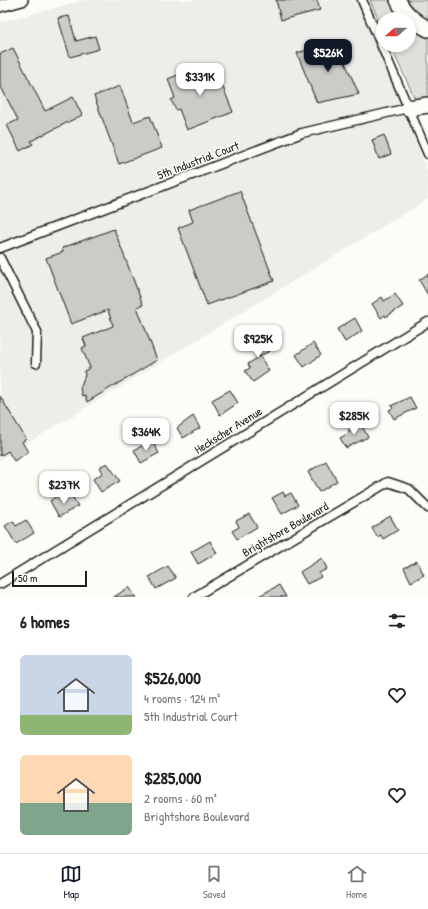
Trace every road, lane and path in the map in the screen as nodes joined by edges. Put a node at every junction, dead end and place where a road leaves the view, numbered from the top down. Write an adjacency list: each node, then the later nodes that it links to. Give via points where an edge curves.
1 (22, 0): 4 (main road)
2 (362, 0): 7 (street)
3 (398, 0): 5 (highway, via 403,10)
4 (0, 6)
5 (428, 29)
6 (428, 105): 7 (highway)
7 (408, 108): 8 (street); 9 (street, 5th Industrial Court, via 302,133)
8 (428, 154)
9 (0, 248)
10 (0, 258): 12 (street, via 37,332)
11 (428, 322): 14 (street, Heckscher Avenue)
12 (36, 363)
13 (428, 508): 15 (street, Brightshore Boulevard, via 409,489 388,482)
14 (0, 584)
15 (194, 597)

